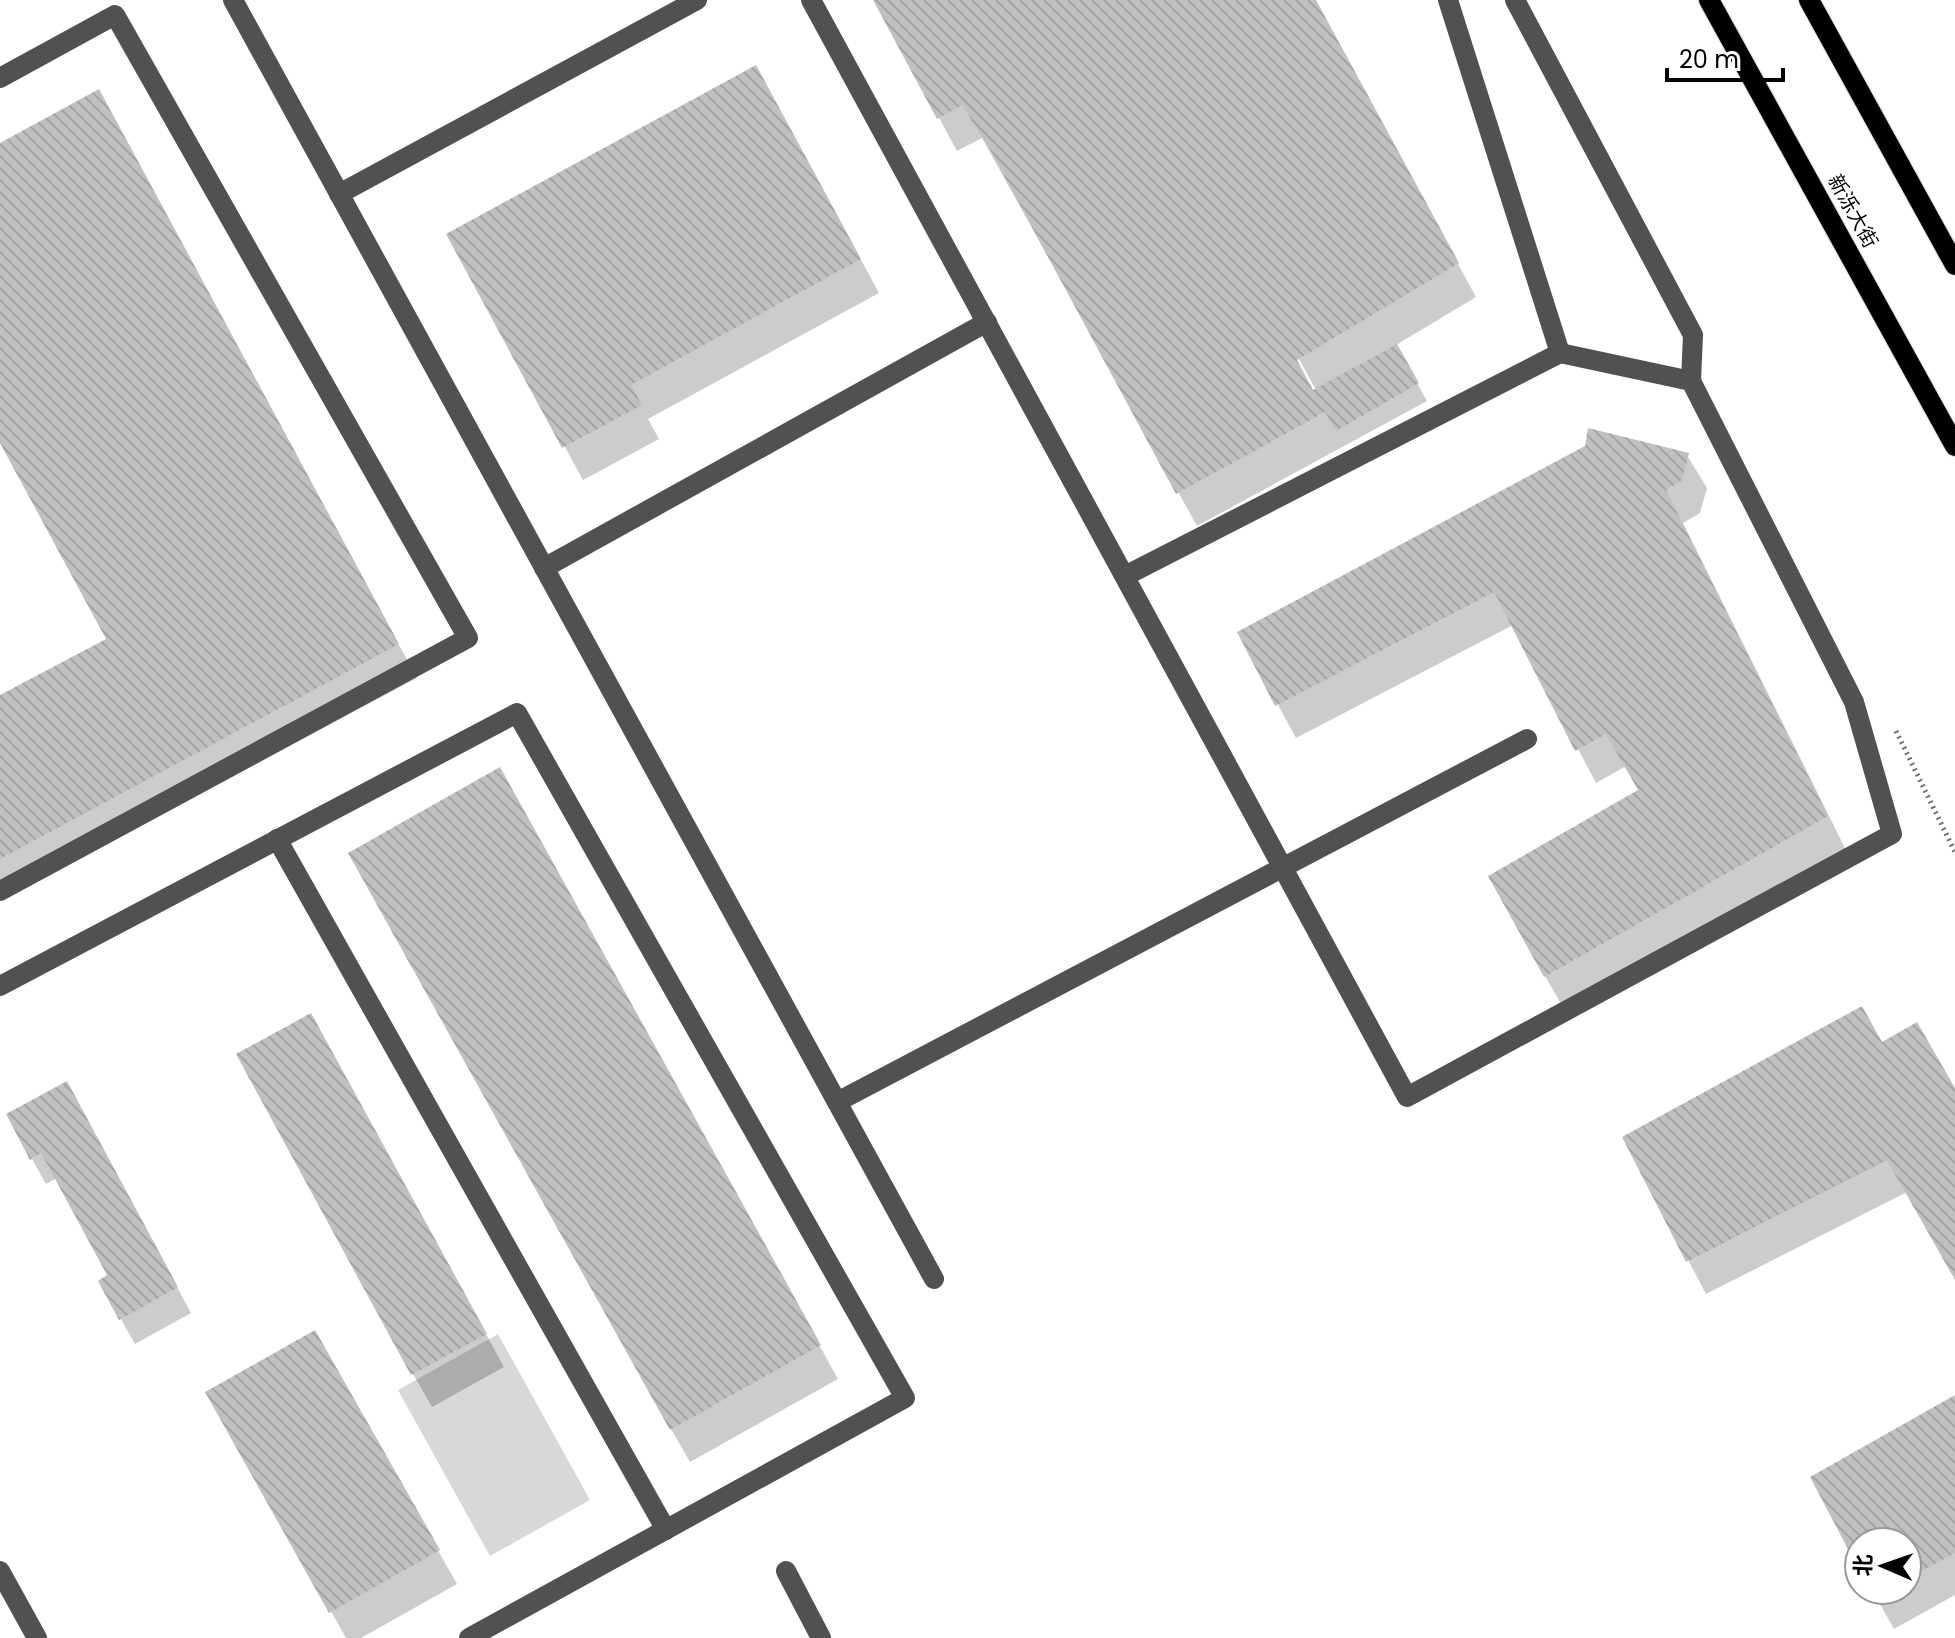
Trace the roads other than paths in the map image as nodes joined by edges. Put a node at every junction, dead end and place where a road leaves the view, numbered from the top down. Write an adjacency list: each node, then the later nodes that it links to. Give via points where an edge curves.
1 (233, 0): 9 (lane)
2 (697, 0): 9 (lane)
3 (811, 0): 11 (lane)
4 (1448, 0): 12 (lane)
5 (1515, 0): 13 (lane, via 1693,335)
6 (1709, 0): 14 (main road, 新泺大街)
7 (1809, 0): 10 (main road)
8 (0, 78): 20 (lane, via 115,15 468,638)
9 (339, 194): 15 (lane)
10 (1955, 265)
11 (987, 322): 15 (lane); 16 (lane)
12 (1560, 353): 13 (lane); 16 (lane)
13 (1691, 381): 19 (lane, via 1854,702 1892,834 1407,1097)
14 (1955, 446)
15 (544, 568): 22 (lane)
16 (1125, 576): 19 (lane)
17 (1527, 739): 19 (lane)
18 (277, 839): 21 (lane); 24 (lane); 24 (lane, via 517,713 882,1357 905,1398)
19 (1283, 867): 22 (lane)
20 (0, 891)
21 (0, 986)
22 (837, 1102): 23 (lane)
23 (934, 1279)
24 (666, 1530): 28 (lane)
25 (0, 1571): 27 (lane)
26 (786, 1571): 29 (lane)
27 (37, 1638)
28 (469, 1638)
29 (821, 1638)

